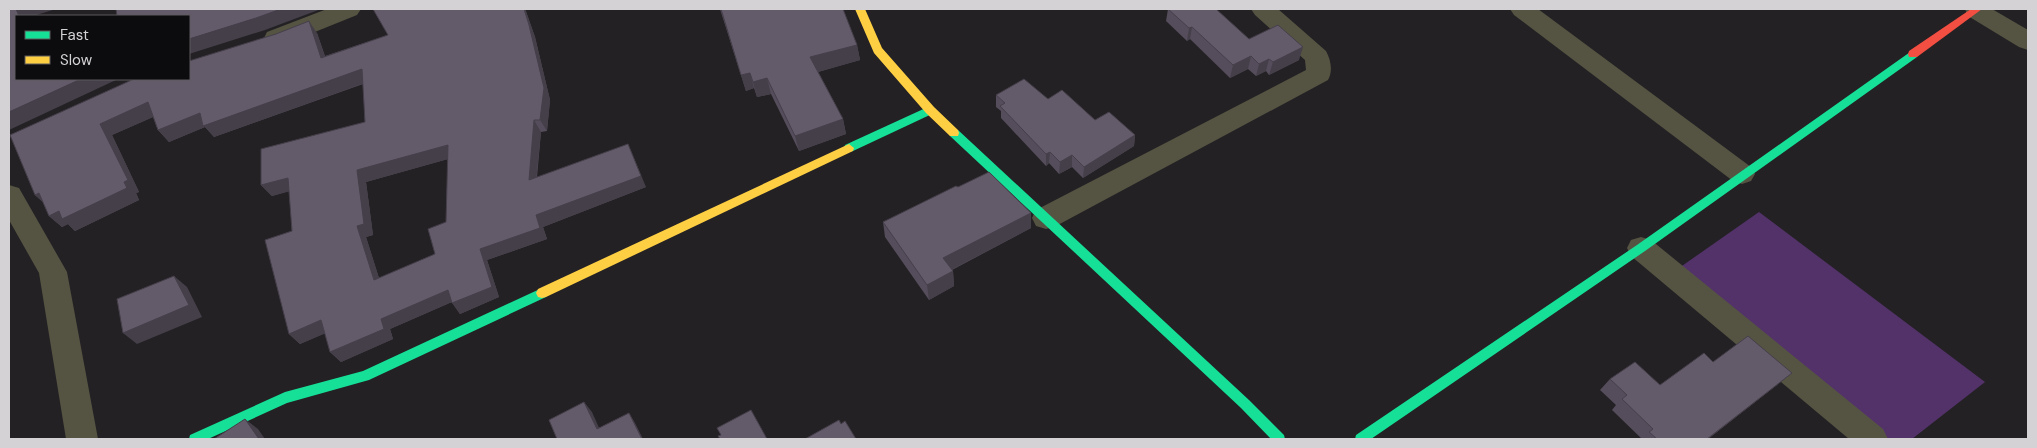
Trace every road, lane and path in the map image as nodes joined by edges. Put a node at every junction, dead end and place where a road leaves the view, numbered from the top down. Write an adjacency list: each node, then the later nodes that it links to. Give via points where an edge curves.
1 (349, 9): 7 (street)
2 (860, 9): 8 (street, via 878,50)
3 (1263, 9): 11 (street, via 1317,57 1319,74)
4 (1522, 9): 9 (street)
5 (1976, 9): 6 (street); 9 (street)
6 (2028, 41)
7 (258, 44)
8 (930, 110): 11 (street); 14 (street, via 365,376 285,398)
9 (1742, 174): 12 (street)
10 (9, 196): 13 (street, via 53,272)
11 (1046, 218): 15 (street)
12 (1641, 248): 16 (street); 17 (street)
13 (82, 439)
14 (195, 439)
15 (1279, 439)
16 (1361, 439)
17 (1872, 439)

